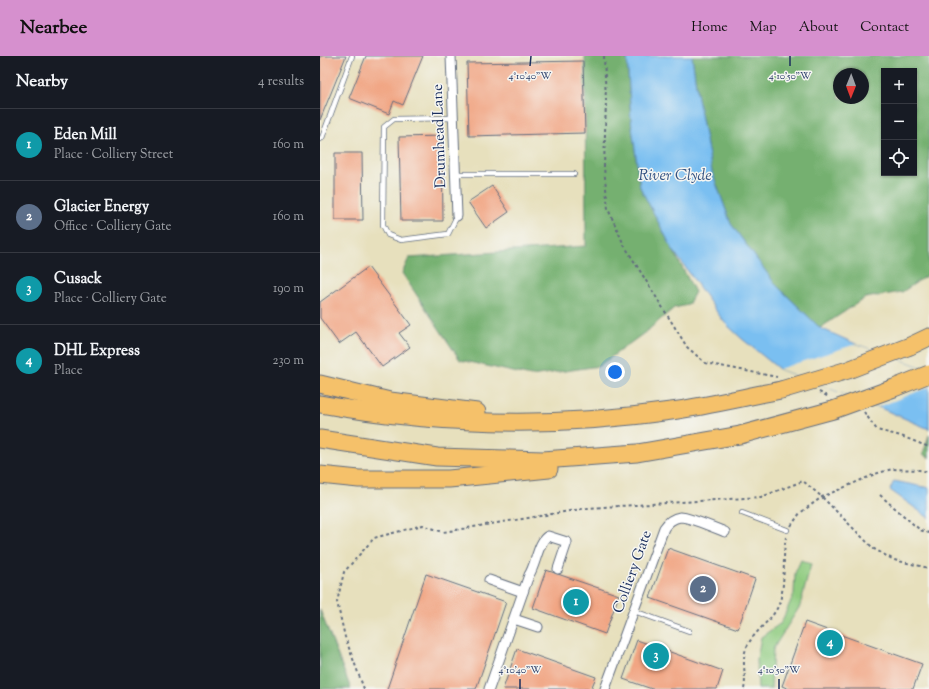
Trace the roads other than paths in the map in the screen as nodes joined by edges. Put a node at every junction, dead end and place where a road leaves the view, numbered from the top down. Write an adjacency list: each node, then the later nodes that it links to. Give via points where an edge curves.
1 (352, 56): 4 (lane)
2 (451, 56): 3 (street, Drumhead Lane)
3 (454, 118): 5 (street, Drumhead Lane); 7 (lane, via 394,118 384,127 384,225 388,235 401,240 448,234)
4 (320, 139)
5 (456, 174): 6 (lane); 7 (street, Drumhead Lane)
6 (574, 174)
7 (457, 216)
8 (929, 337): 12 (highway, bridge, via 848,370 671,411 600,419)
9 (929, 374): 14 (highway, bridge, via 894,388 833,404 740,435)
10 (320, 384): 12 (highway, via 390,401)
11 (320, 404): 12 (highway, via 356,411 464,422)
12 (550, 421)
13 (320, 439): 14 (highway, via 436,458 542,460)
14 (637, 453): 15 (highway, via 536,471 449,479)
15 (320, 475)
16 (742, 513): 17 (lane)
17 (787, 530)
18 (725, 532): 22 (street, Colliery Gate, via 681,517 667,523)
19 (558, 569): 21 (street, via 568,542 548,536 543,540)
20 (488, 580): 21 (street)
21 (523, 592): 23 (street)
22 (634, 611): 25 (lane); 27 (street, Colliery Gate)
23 (514, 619): 24 (street); 26 (street)
24 (538, 627)
25 (688, 631)
26 (489, 689)
27 (605, 689)

